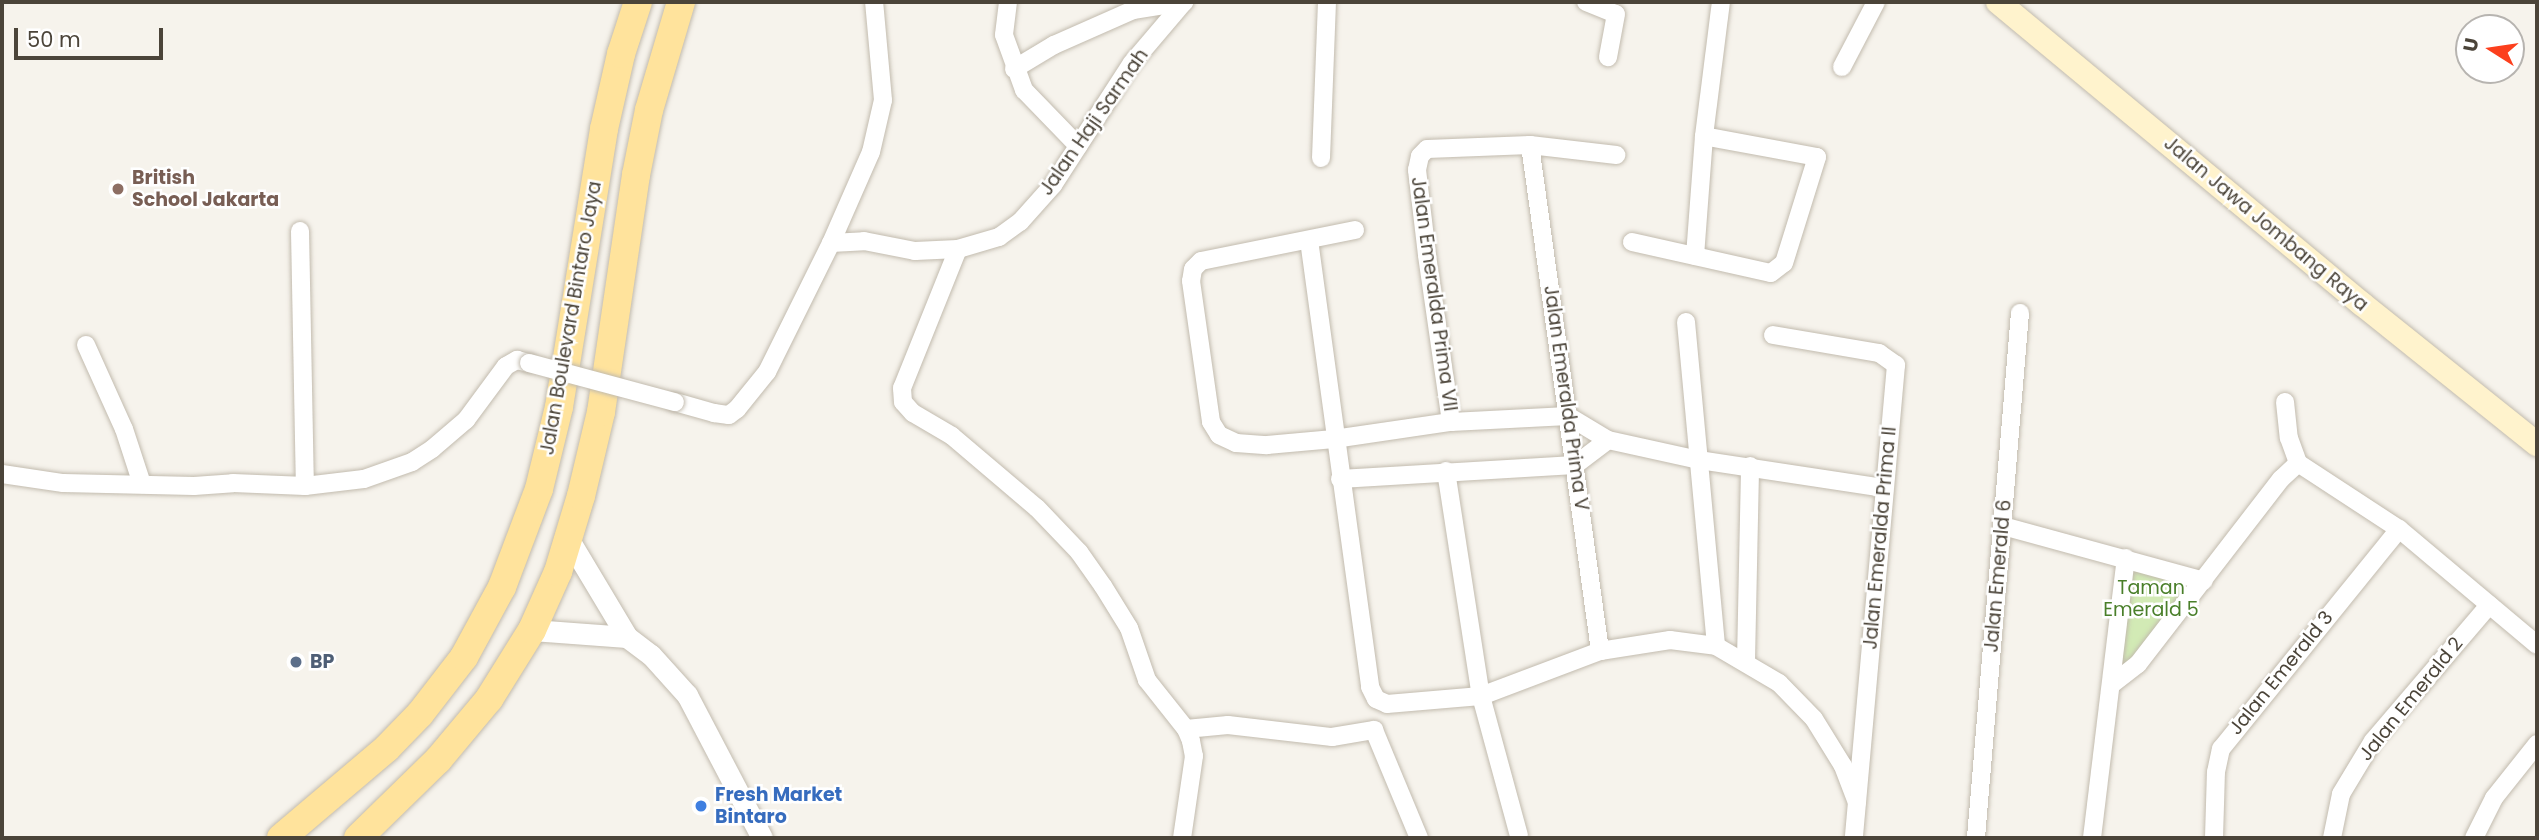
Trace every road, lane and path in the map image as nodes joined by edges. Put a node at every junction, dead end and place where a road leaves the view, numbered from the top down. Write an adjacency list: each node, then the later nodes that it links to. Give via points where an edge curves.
1 (638, 2): 63 (main road, Jalan Boulevard Bintaro Jaya, via 604,129 559,407 539,489 502,587 464,657 420,714)
2 (681, 2): 48 (main road, Jalan Boulevard Bintaro Jaya, via 649,110 601,412)
3 (874, 2): 23 (street, via 883,100 871,152)
4 (1008, 2): 13 (street, via 1004,35)
5 (1184, 2): 13 (street, via 1133,10); 16 (street, Jalan Haji Sarmah, via 1132,63)
6 (1327, 2): 18 (street)
7 (1586, 2): 11 (street, via 1616,14)
8 (1721, 2): 14 (street)
9 (1876, 2): 12 (street)
10 (1998, 2): 35 (main road, Jalan Jawa Jombang Raya)
11 (1608, 57)
12 (1842, 67)
13 (1014, 69): 16 (street, via 1024,90)
14 (1704, 136): 25 (street); 25 (street, via 1817,158 1779,270)
15 (1531, 145): 17 (street, Jalan Emeralda Prima VII); 31 (street, Jalan Emeralda Prima V); 32 (street, Jalan Emeralda Prima VII, via 1427,149 1420,156 1417,170)
16 (1079, 146): 24 (street, Jalan Haji Sarmah, via 1020,222 999,237)
17 (1616, 155)
18 (1321, 158)
19 (1354, 230): 21 (street)
20 (300, 231): 44 (street)
21 (1309, 240): 33 (street); 33 (street, via 1201,261 1193,269 1191,281 1211,422 1219,435 1236,443 1267,445)
22 (1632, 242): 25 (street)
23 (831, 243): 24 (street, Jalan Haji Sarmah, via 864,241 915,251); 44 (street, bridge, via 767,372 729,415 511,362 466,420 412,462 364,479)
24 (958, 249): 60 (street, via 902,388 903,402 952,436 1037,508 1079,552 1129,628 1147,680)
25 (1695, 256)
26 (2020, 313): 46 (street, Jalan Emerald 6)
27 (1686, 322): 36 (street)
28 (1773, 335): 45 (street, Jalan Emeralda Prima II, via 1879,353 1896,365)
29 (86, 345): 43 (street, via 124,429)
30 (2285, 402): 37 (street, via 2289,438)
31 (1568, 416): 32 (street); 34 (street); 38 (street, Jalan Emeralda Prima V)
32 (1451, 422): 33 (street)
33 (1334, 439): 42 (street)
34 (1608, 440): 36 (street); 38 (street)
35 (2537, 444)
36 (1699, 460): 39 (street); 55 (street)
37 (2298, 463): 47 (street); 50 (street)
38 (1575, 464): 40 (street); 56 (street, Jalan Emeralda Prima V)
39 (1749, 466): 45 (street); 57 (street)
40 (1446, 471): 42 (street); 59 (street)
41 (2, 474): 43 (street, via 63,483)
42 (1340, 479): 59 (street, via 1370,687 1376,699 1387,704 1414,704)
43 (142, 484): 44 (street)
44 (305, 486)
45 (1884, 488): 62 (street, Jalan Emeralda Prima II)
46 (2003, 526): 49 (street); 70 (street, Jalan Emerald 6)
47 (2399, 529): 51 (street); 72 (street, Jalan Emerald 3, via 2221,749)
48 (569, 540): 52 (main road, Jalan Boulevard Bintaro Jaya); 53 (street)
49 (2126, 558): 50 (street); 58 (street)
50 (2204, 581): 58 (street, via 2138,664)
51 (2488, 605): 54 (street); 73 (street, Jalan Emerald 2, via 2373,741 2341,794)
52 (532, 630): 53 (street); 65 (main road, Jalan Boulevard Bintaro Jaya, via 510,670 463,733)
53 (627, 637): 66 (street, via 651,655 687,695)
54 (2537, 645)
55 (1716, 646): 56 (street, via 1670,640); 57 (street)
56 (1600, 651): 59 (street)
57 (1746, 661): 62 (street, via 1779,683 1814,719 1843,766)
58 (2110, 685): 71 (street)
59 (1481, 696): 64 (street)
60 (1186, 729): 67 (street, via 1194,756); 68 (street, via 1228,725 1332,737 1374,730)
61 (2537, 744): 74 (street, via 2494,798)
62 (1857, 802): 69 (street, Jalan Emeralda Prima II)
63 (294, 833)
64 (1519, 836)
65 (358, 838)
66 (762, 838)
67 (1182, 838)
68 (1419, 838)
69 (1854, 838)
70 (1976, 838)
71 (2092, 838)
72 (2214, 838)
73 (2332, 838)
74 (2474, 838)

